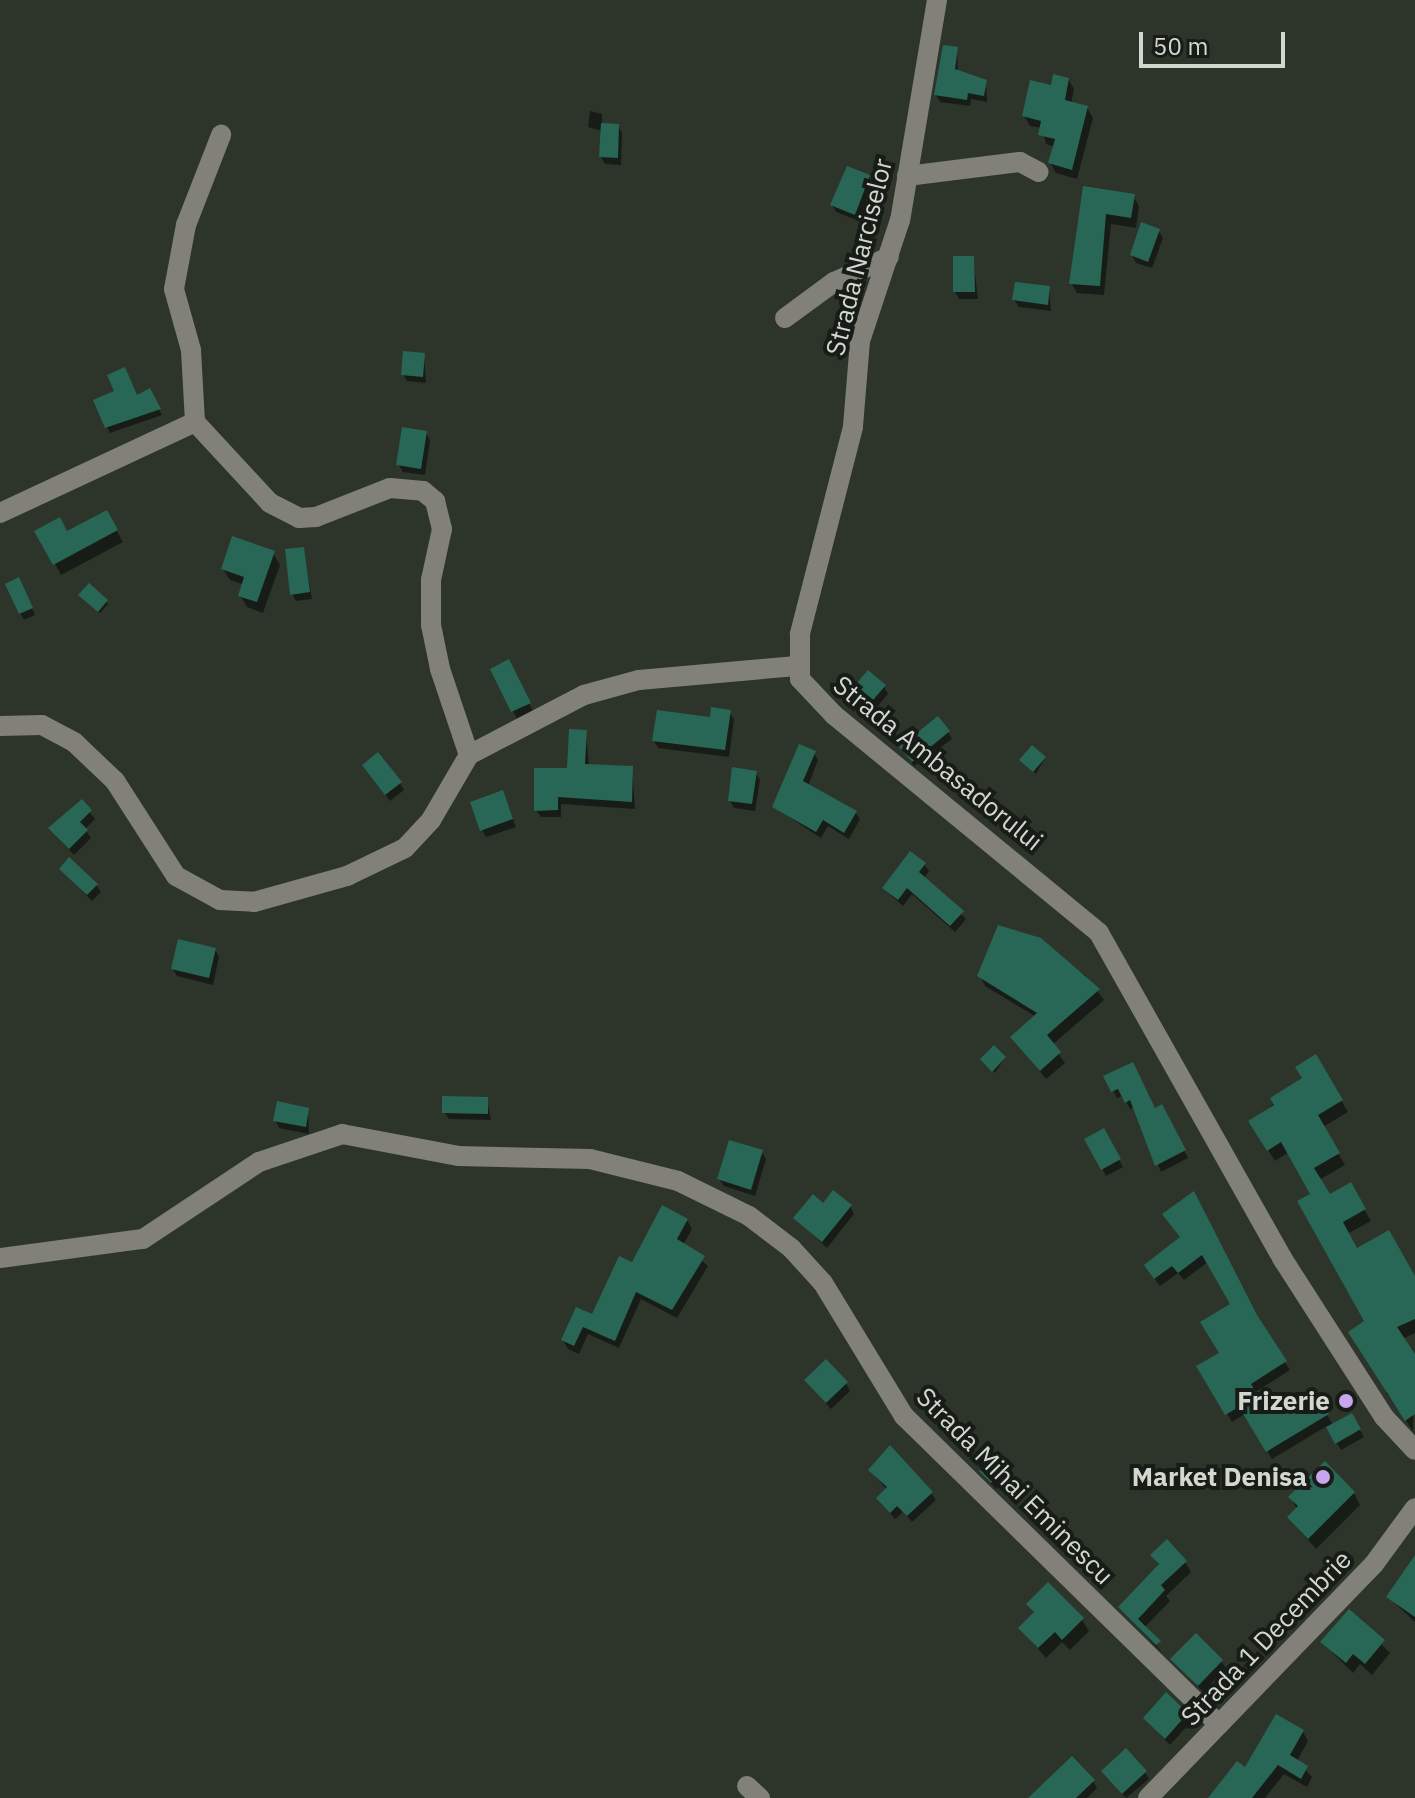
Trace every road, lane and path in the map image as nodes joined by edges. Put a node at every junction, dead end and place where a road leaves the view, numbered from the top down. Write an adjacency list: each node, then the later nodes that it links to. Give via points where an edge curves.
1 (937, 0): 4 (street, Strada Narciselor)
2 (221, 135): 7 (street, via 186,225 174,289 194,372)
3 (1039, 172): 4 (street, via 1020,162)
4 (907, 176): 5 (street, Strada Narciselor)
5 (889, 257): 6 (street, via 834,282); 9 (street, Strada Narciselor, via 860,341 853,427)
6 (785, 318)
7 (195, 422): 8 (street); 11 (street, via 247,482 287,514 316,517 390,488 423,491 435,501 442,529 431,580 431,625)
8 (0, 513)
9 (796, 666): 11 (street, via 611,686 554,709); 13 (street, Strada Ambasadorului, via 807,688 834,715 1099,933 1282,1258 1384,1417)
10 (0, 726): 11 (street, via 42,725 74,742 115,781 176,876 197,890 254,902 315,886 405,848 431,820)
11 (469, 755)
12 (0, 1258): 15 (street, Strada Mihai Eminescu, via 143,1239 259,1162 342,1134 458,1156 590,1159 678,1181 749,1216 799,1256 823,1283 904,1416)
13 (1415, 1450)
14 (1415, 1508): 15 (street, Strada 1 Decembrie, via 1374,1564)
15 (1219, 1725): 16 (street, Strada 1 Decembrie)
16 (1148, 1798)

